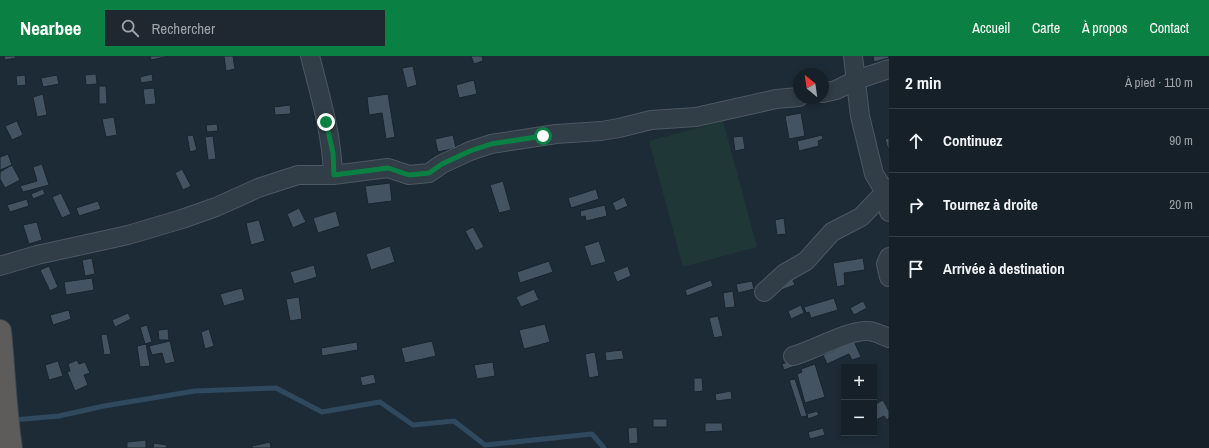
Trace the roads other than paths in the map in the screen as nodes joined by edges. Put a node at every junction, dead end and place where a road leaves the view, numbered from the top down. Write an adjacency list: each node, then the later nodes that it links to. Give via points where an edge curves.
1 (310, 56): 7 (street, via 333,153)
2 (853, 56): 4 (street)
3 (889, 69): 4 (street)
4 (856, 80): 5 (street); 8 (street, via 860,116 874,174)
5 (829, 92)
6 (793, 98): 7 (street, via 696,117 651,120 601,131 556,134 491,144 442,164 429,173 409,175 388,168)
7 (334, 175): 11 (street, via 298,175 258,188 182,219)
8 (887, 190): 9 (street); 13 (street, via 861,217 832,232 806,261 786,273)
9 (889, 212)
10 (889, 257): 12 (street, via 886,264)
11 (0, 266)
12 (889, 277)
13 (764, 292)
14 (0, 330): 17 (highway)
15 (889, 338): 16 (street, via 869,331 851,333)
16 (794, 356)
17 (11, 448)

